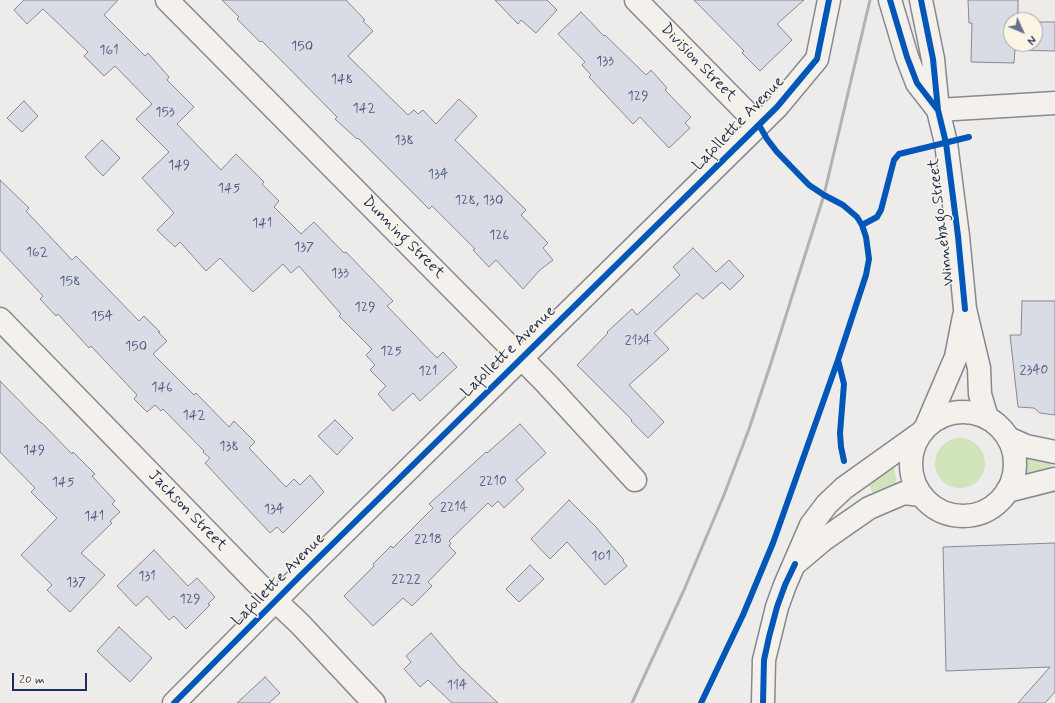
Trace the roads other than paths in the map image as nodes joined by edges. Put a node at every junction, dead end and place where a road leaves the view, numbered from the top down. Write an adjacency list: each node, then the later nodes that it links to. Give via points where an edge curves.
1 (167, 0): 11 (street, Dunning Street)
2 (636, 0): 8 (street, Division Street)
3 (829, 0): 8 (street, Lafollette Avenue, via 817,59)
4 (890, 0): 7 (street, Winnebago Street, via 917,83)
5 (921, 0): 7 (street, Winnebago Street, via 933,59)
6 (1055, 103): 7 (street)
7 (938, 110): 9 (street, Winnebago Street, via 946,143)
8 (759, 125): 11 (street, Lafollette Avenue)
9 (965, 309): 12 (street, Winnebago Street, via 979,368 980,394); 13 (street, Winnebago Street, via 956,357)
10 (0, 319): 21 (street, Jackson Street)
11 (522, 358): 17 (street, Dunning Street); 21 (street, Lafollette Avenue)
12 (987, 418): 13 (street, via 971,413 955,413 940,417); 14 (street, via 999,426)
13 (924, 430): 19 (street, via 914,447 910,464 913,480); 20 (street, via 855,479 827,504 811,525)
14 (1008, 438): 15 (street, via 1026,446); 18 (street, via 1015,465)
15 (1055, 452)
16 (1055, 479): 18 (street)
17 (635, 480)
18 (1007, 491): 19 (street, via 998,502 986,510 972,515 956,516 941,511)
19 (921, 495): 20 (street, via 904,492 869,508)
20 (795, 564): 24 (street, via 776,607 769,637 764,660)
21 (275, 602): 22 (street, Lafollette Avenue); 23 (street, Jackson Street, via 300,624)
22 (174, 703)
23 (374, 703)
24 (763, 703)

